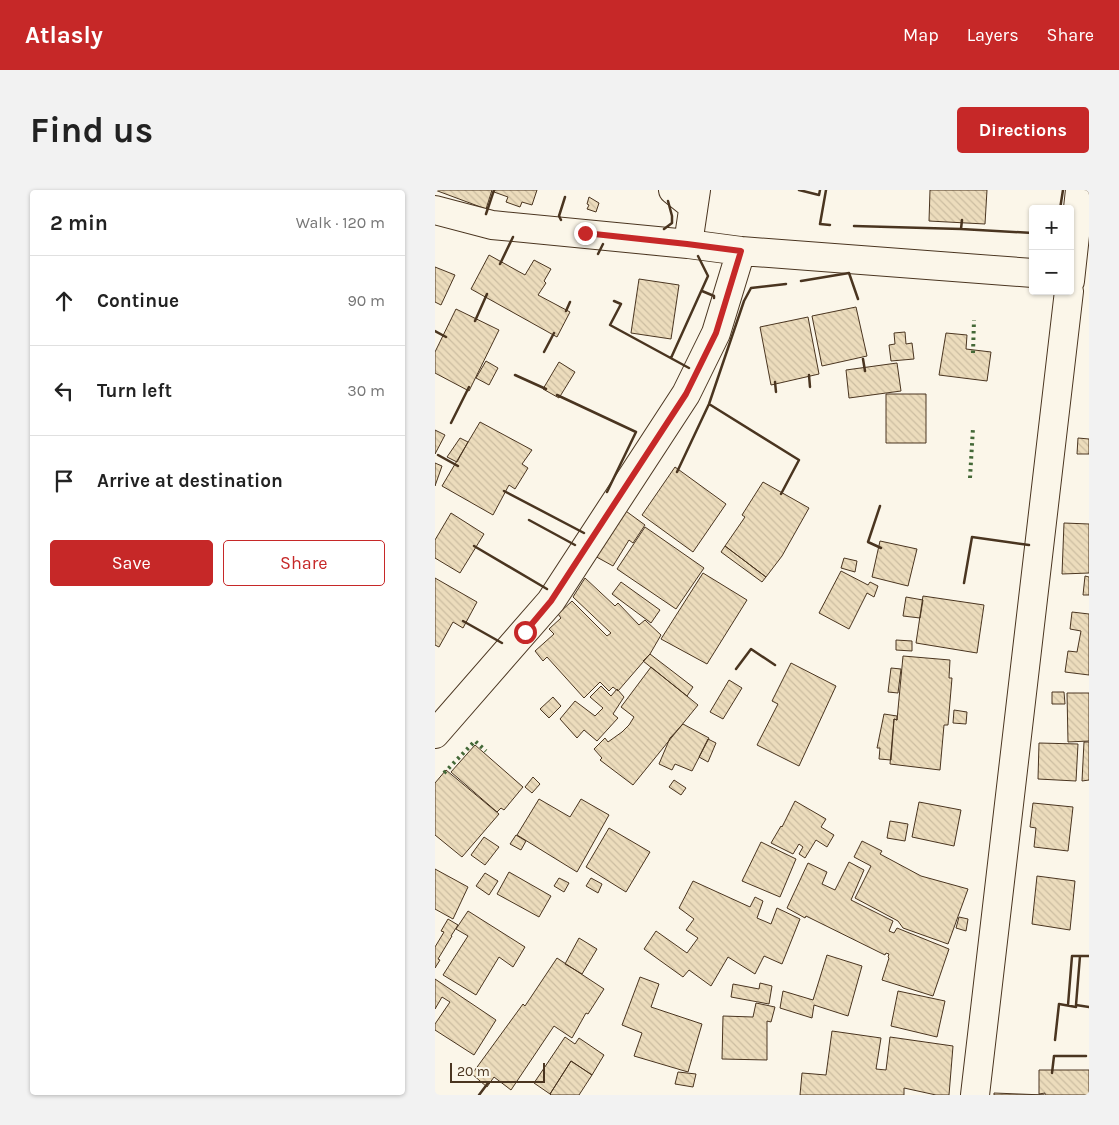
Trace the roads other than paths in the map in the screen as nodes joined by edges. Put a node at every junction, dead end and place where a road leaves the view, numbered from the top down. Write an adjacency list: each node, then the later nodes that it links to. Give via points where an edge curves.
1 (1080, 190): 5 (street)
2 (687, 195): 4 (street)
3 (435, 210): 4 (street, via 492,224)
4 (687, 244): 6 (street)
5 (1074, 250)
6 (741, 251): 7 (street); 9 (street, via 716,333 686,394 551,601)
7 (1029, 273)
8 (1069, 295): 10 (street)
9 (435, 734)
10 (975, 1095)

